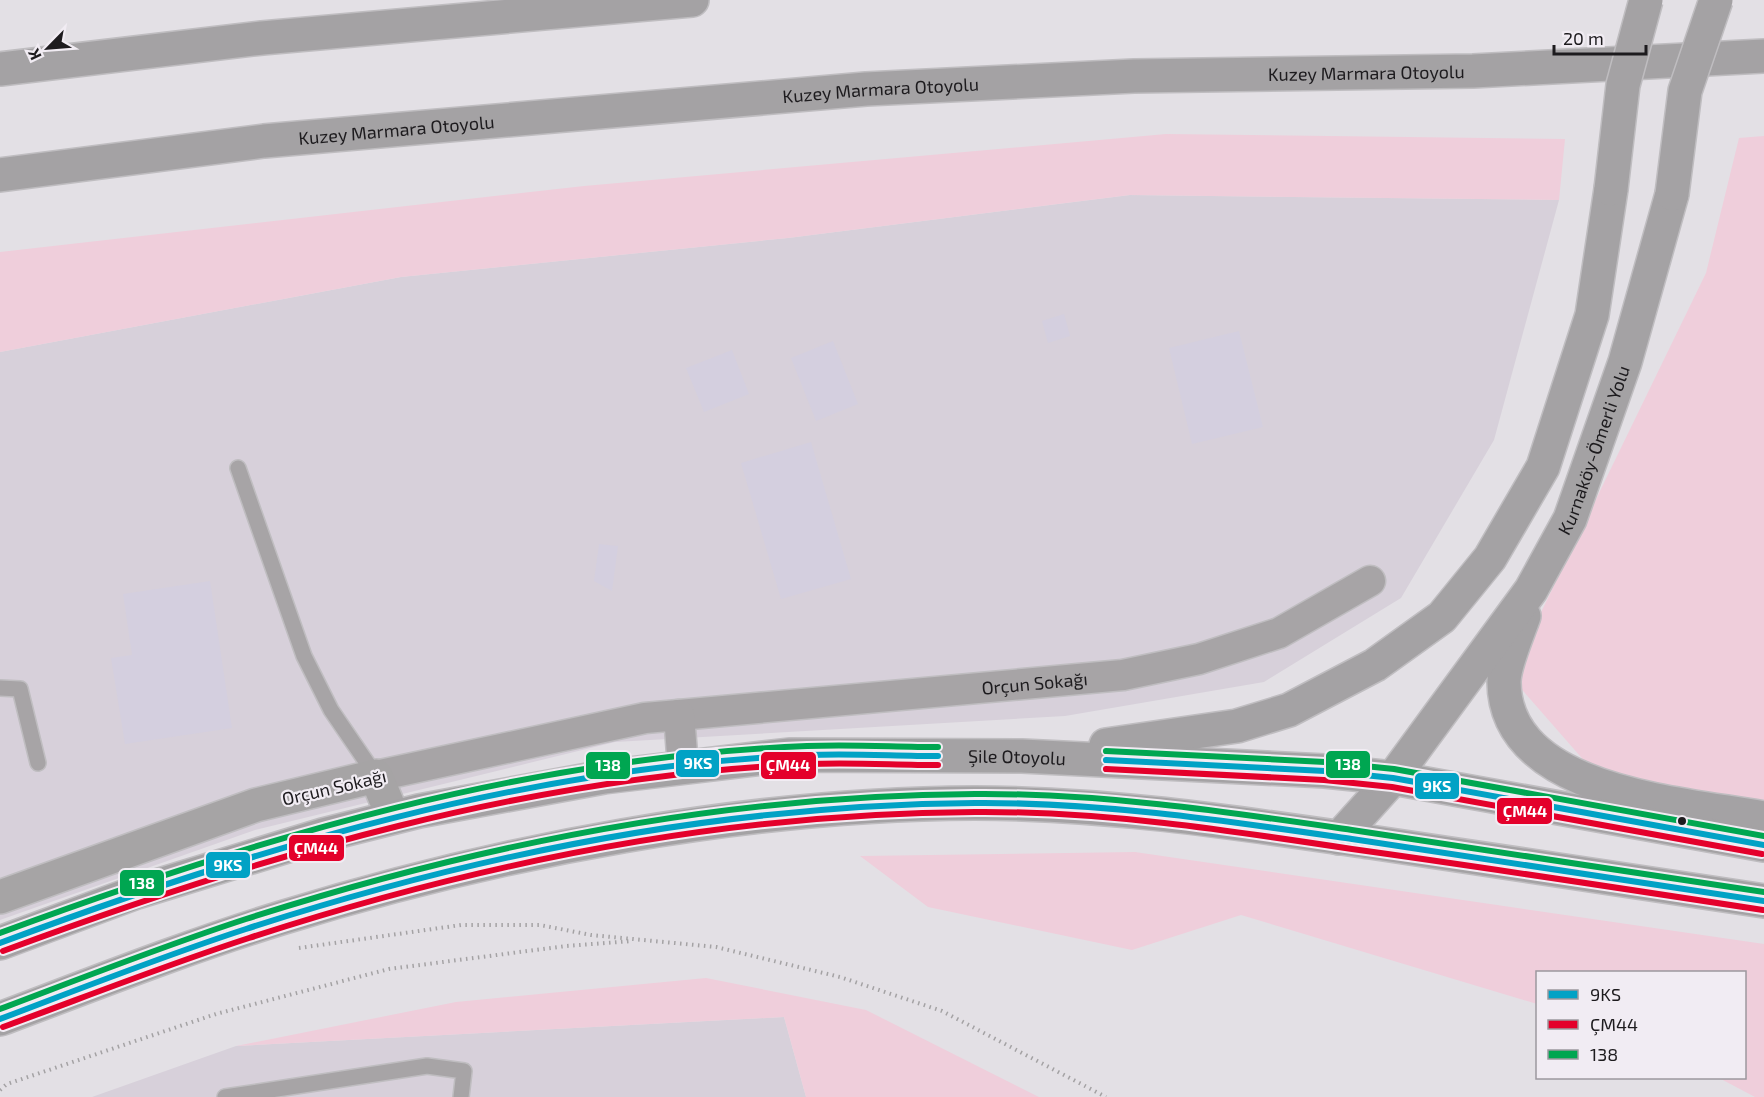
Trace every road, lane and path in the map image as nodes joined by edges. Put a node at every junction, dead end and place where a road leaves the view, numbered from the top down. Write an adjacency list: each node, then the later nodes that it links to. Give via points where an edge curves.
1 (692, 0): 5 (highway, via 262,38)
2 (1646, 0): 12 (highway, bridge, via 1623,85 1592,315 1543,466 1490,558 1442,617 1375,665 1289,710 1237,726)
3 (1716, 0): 9 (highway, Kurnaköy-Ömerli Yolu, bridge, via 1685,91 1672,194 1625,362 1570,519)
4 (1764, 56): 6 (highway, Kuzey Marmara Otoyolu, via 1473,71 1134,76 866,89 264,141)
5 (0, 69)
6 (0, 175)
7 (238, 468): 15 (lane, via 304,657 331,710)
8 (1370, 582): 11 (street, Orçun Sokağı, via 1278,633 1199,659 1124,675)
9 (1532, 590): 16 (highway, Kurnaköy-Ömerli Yolu); 18 (highway, via 1504,680 1510,720 1535,752 1578,777 1613,790)
10 (0, 688): 13 (lane, via 20,689)
11 (679, 716): 14 (street); 15 (street, Orçun Sokağı, via 645,718)
12 (1022, 756): 14 (highway, Şile Otoyolu, via 789,755); 16 (highway, Şile Otoyolu)
13 (38, 763)
14 (683, 767): 17 (highway, Şile Otoyolu, via 604,777)
15 (376, 776): 17 (street); 21 (street, Orçun Sokağı, via 256,805)
16 (1393, 778): 19 (highway, Kurnaköy-Ömerli Yolu); 20 (highway, Şile Otoyolu)
17 (393, 817): 24 (highway, Şile Otoyolu, via 137,892)
18 (1764, 818)
19 (1339, 838): 22 (highway); 26 (highway, via 1134,811 975,803 812,810 510,857 361,894 276,920)
20 (1764, 845)
21 (0, 897)
22 (1764, 901)
23 (644, 940): 25 (path, via 540,926 461,925); 27 (path, via 566,945 389,969 216,1014 8,1084); 31 (path, via 717,947 840,977 942,1011)
24 (0, 943)
25 (298, 948)
26 (0, 1018)
27 (0, 1090)
28 (278, 1093): 29 (lane); 30 (lane, via 427,1065 464,1071)
29 (225, 1097)
30 (461, 1097)
31 (1107, 1097)

